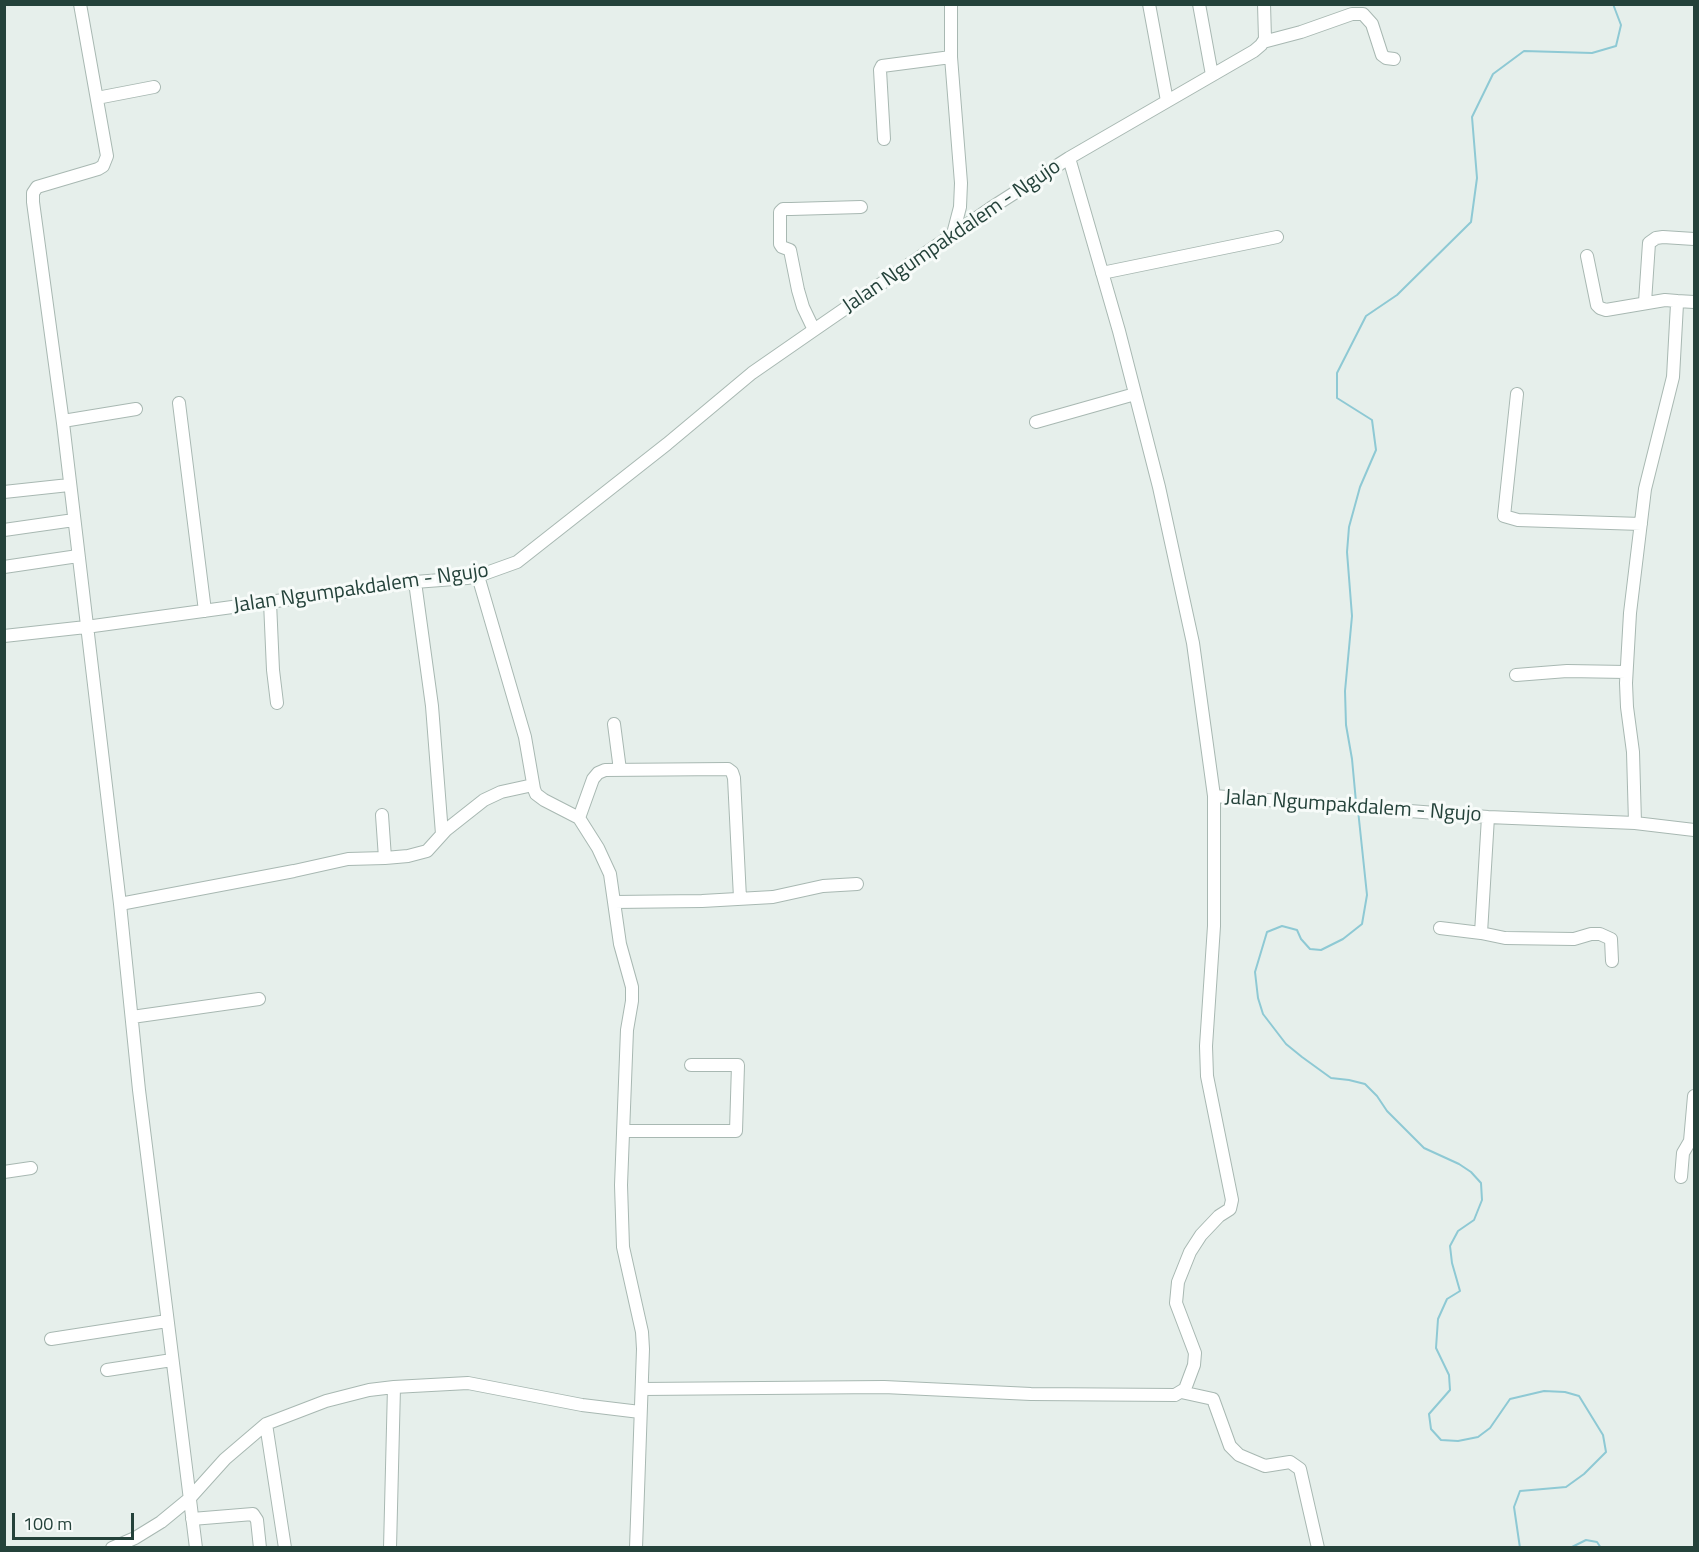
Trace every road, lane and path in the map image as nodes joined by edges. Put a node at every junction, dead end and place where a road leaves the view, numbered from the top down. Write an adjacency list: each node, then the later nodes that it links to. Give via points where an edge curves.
1 (80, 4): 11 (street)
2 (951, 4): 7 (street)
3 (1149, 4): 12 (street)
4 (1199, 4): 9 (street)
5 (1264, 4): 6 (street)
6 (1263, 42): 8 (street, via 1363,14 1372,24 1382,55); 9 (street)
7 (951, 57): 13 (street, via 882,66); 16 (street, via 961,183)
8 (1394, 59)
9 (1212, 75): 12 (street)
10 (154, 87): 11 (street)
11 (97, 98): 29 (street, via 108,152 106,162 98,169 37,187 33,193)
12 (1167, 101): 14 (street)
13 (884, 139)
14 (1069, 158): 16 (street, Jalan Ngumpakdalem - Ngujo); 20 (street, Jalan Ngumpakdalem - Ngujo)
15 (861, 207): 24 (street, via 780,212 780,244 790,250 800,298)
16 (953, 234): 24 (street, Jalan Ngumpakdalem - Ngujo)
17 (1277, 237): 20 (street)
18 (1695, 239): 23 (street, via 1663,237 1648,243)
19 (1587, 256): 23 (street, via 1600,308)
20 (1102, 273): 25 (street, Jalan Ngumpakdalem - Ngujo)
21 (1677, 301): 22 (street); 23 (street); 34 (street, via 1672,377 1645,489)
22 (1695, 302)
23 (1645, 303)
24 (814, 330): 38 (street, Jalan Ngumpakdalem - Ngujo, via 752,373 527,556)
25 (1135, 394): 30 (street); 50 (street, Jalan Ngumpakdalem - Ngujo, via 1193,643)
26 (1517, 394): 34 (street, via 1504,516 1518,520)
27 (179, 403): 41 (street)
28 (136, 409): 29 (street)
29 (63, 421): 31 (street)
30 (1036, 422)
31 (69, 485): 32 (street); 33 (street)
32 (4, 492)
33 (74, 520): 35 (street); 36 (street)
34 (1641, 524): 44 (street)
35 (4, 530)
36 (78, 556): 37 (street); 42 (street)
37 (4, 567)
38 (478, 576): 39 (street, Jalan Ngumpakdalem - Ngujo); 49 (street, via 525,737)
39 (415, 582): 40 (street, Jalan Ngumpakdalem - Ngujo); 56 (street, via 432,706)
40 (270, 602): 41 (street, Jalan Ngumpakdalem - Ngujo); 46 (street)
41 (205, 611): 42 (street, Jalan Ngumpakdalem - Ngujo)
42 (86, 627): 43 (street, Jalan Ngumpakdalem - Ngujo); 61 (street)
43 (4, 636)
44 (1626, 672): 45 (street); 54 (street, via 1634,752)
45 (1516, 675)
46 (278, 703)
47 (614, 724): 48 (street)
48 (620, 770): 53 (street, via 598,773); 59 (street, via 732,772)
49 (533, 785): 53 (street, via 544,800); 56 (street, via 493,795)
50 (1214, 796): 52 (street, Jalan Ngumpakdalem - Ngujo); 79 (street, via 1214,926 1207,1076 1232,1200 1230,1209 1201,1235 1178,1282 1176,1303 1195,1353 1192,1374)
51 (382, 815): 57 (street)
52 (1488, 817): 54 (street, Jalan Ngumpakdalem - Ngujo); 63 (street)
53 (579, 818): 60 (street, via 610,874)
54 (1635, 823): 55 (street, Jalan Ngumpakdalem - Ngujo)
55 (1695, 830)
56 (441, 834): 57 (street, via 424,852)
57 (385, 858): 61 (street, via 348,859)
58 (857, 884): 59 (street)
59 (740, 898): 60 (street)
60 (614, 902): 69 (street, via 632,987)
61 (120, 904): 66 (street)
62 (1440, 928): 63 (street)
63 (1481, 933): 64 (street, via 1505,938 1574,939 1600,934 1611,939)
64 (1612, 961)
65 (259, 999): 66 (street)
66 (132, 1017): 73 (street)
67 (691, 1065): 69 (street, via 738,1065 736,1131)
68 (1695, 1096): 72 (street)
69 (623, 1131): 78 (street, via 623,1247 642,1332)
70 (31, 1168): 71 (street)
71 (4, 1172)
72 (1681, 1177)
73 (168, 1321): 74 (street); 75 (street)
74 (51, 1339)
75 (172, 1360): 76 (street); 82 (street)
76 (107, 1370)
77 (393, 1387): 80 (street, via 468,1383); 81 (street, via 326,1401); 88 (street)
78 (642, 1389): 79 (street, via 884,1387 1031,1394); 80 (street)
79 (1181, 1392): 90 (street, via 1213,1399 1230,1446 1239,1455 1265,1466 1290,1462 1300,1469)
80 (639, 1412): 89 (street)
81 (266, 1424): 82 (street, via 225,1459); 87 (street)
82 (189, 1499): 83 (street); 84 (street, via 161,1522)
83 (192, 1519): 85 (street); 86 (street, via 253,1514)
84 (112, 1548)
85 (196, 1548)
86 (260, 1548)
87 (285, 1548)
88 (390, 1548)
89 (636, 1548)
90 (1318, 1548)

